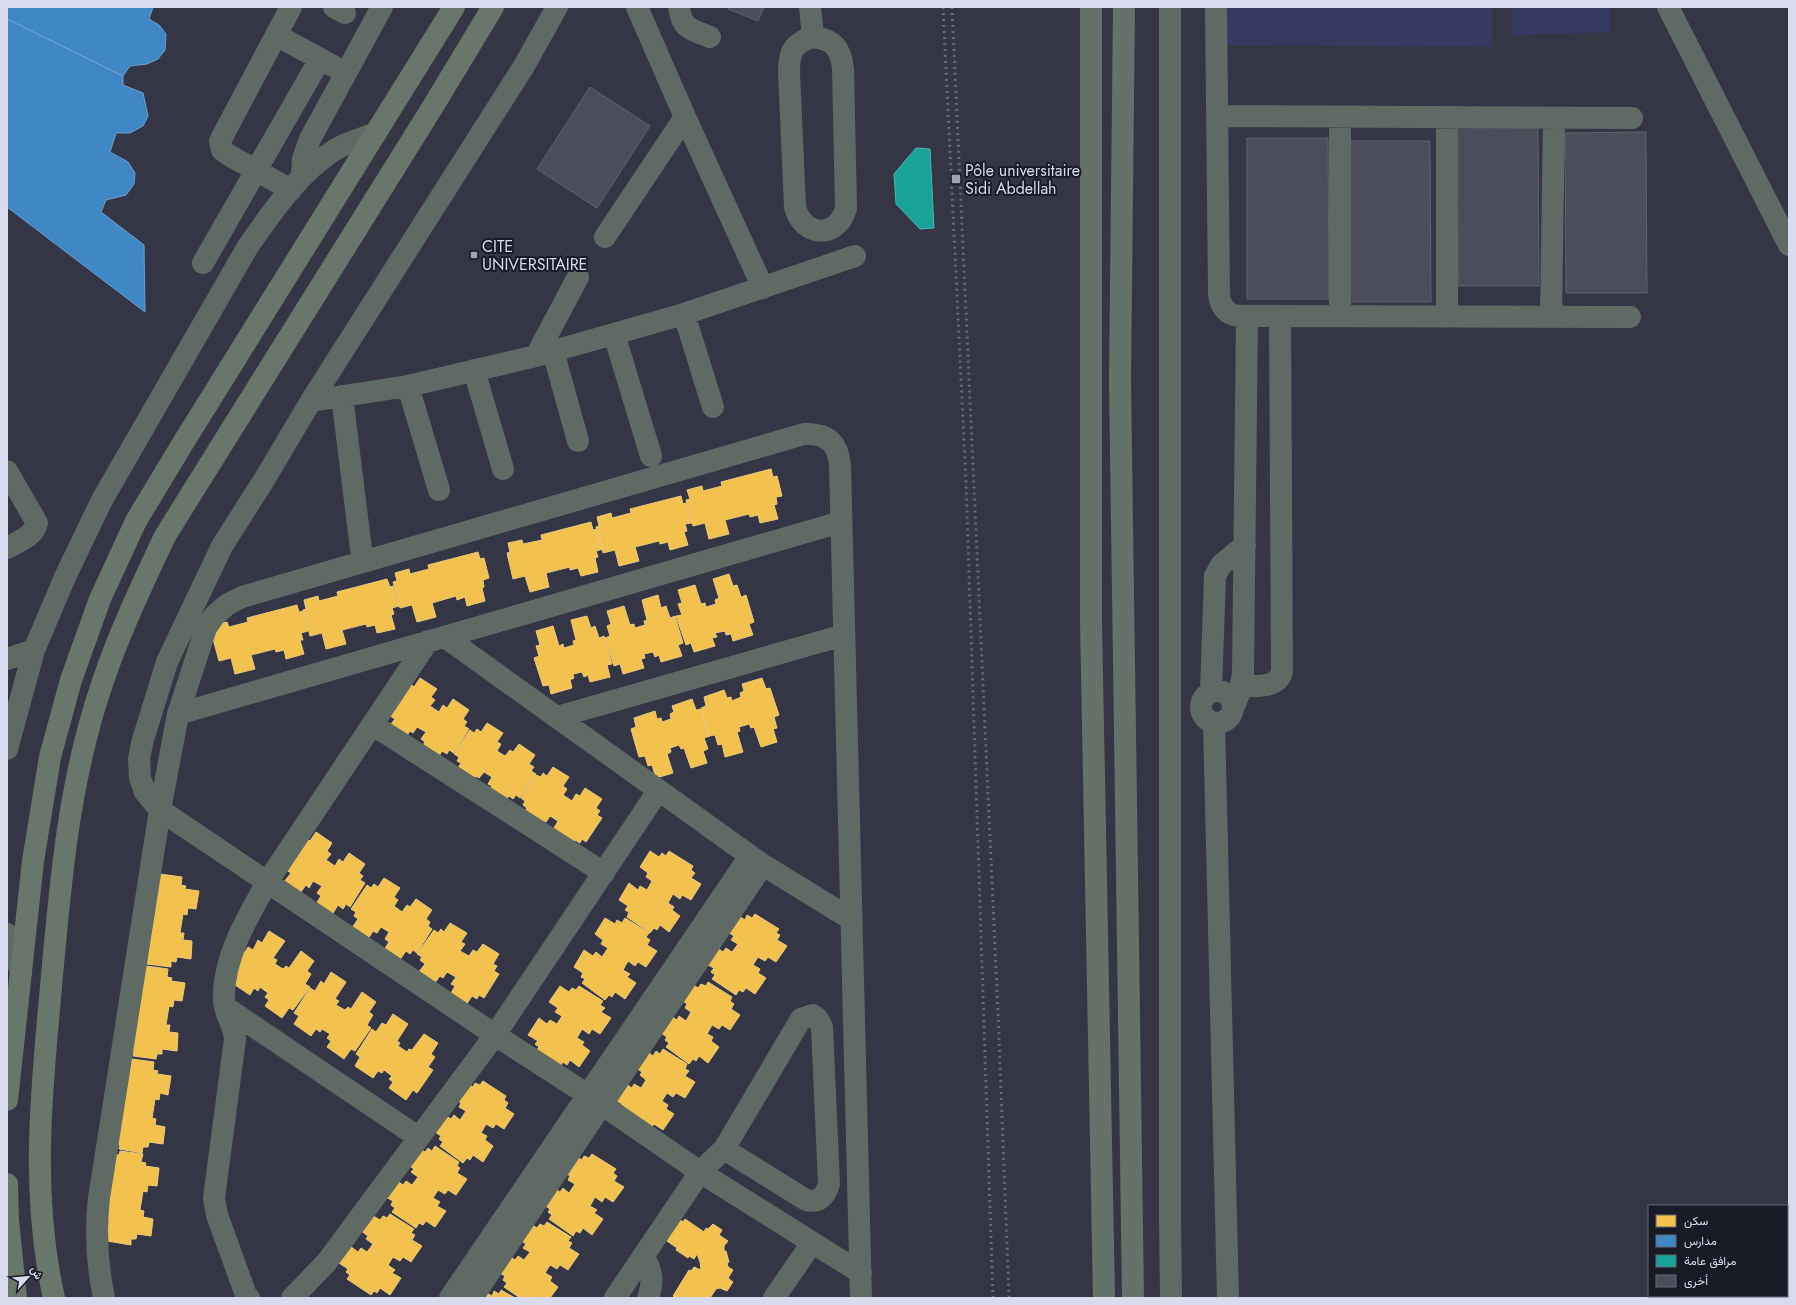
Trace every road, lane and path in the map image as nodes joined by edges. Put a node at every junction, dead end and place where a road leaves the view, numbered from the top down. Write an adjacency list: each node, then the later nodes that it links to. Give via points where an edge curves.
1 (292, 7): 14 (street)
2 (382, 7): 18 (street)
3 (454, 7): 25 (main road)
4 (493, 7): 89 (main road, via 165,536 130,609 101,685 80,763 63,861 41,1097 39,1159 42,1220)
5 (557, 7): 46 (street, via 524,66)
6 (637, 7): 20 (street)
7 (679, 7): 16 (street, via 680,18 686,26)
8 (810, 7): 15 (street)
9 (1091, 7): 99 (highway, via 1092,622)
10 (1124, 7): 100 (highway, via 1120,380)
11 (1170, 7): 101 (street)
12 (1216, 7): 19 (street)
13 (1668, 7): 29 (street)
14 (276, 35): 17 (street); 26 (street, via 220,141 222,150)
15 (813, 37): 15 (street, via 823,38 832,43 839,51 843,69 846,208 838,224 830,230 820,231 803,224 795,207 789,72 789,59 793,48)
16 (710, 38)
17 (320, 59): 18 (street); 26 (street)
18 (346, 73): 27 (street, via 306,149)
19 (1217, 116): 21 (street); 35 (street, via 1220,299 1223,308 1230,314)
20 (685, 117): 28 (street); 33 (street)
21 (1340, 117): 22 (street); 37 (street)
22 (1447, 118): 23 (street); 39 (street)
23 (1554, 118): 24 (street); 38 (street)
24 (1632, 118)
25 (376, 133): 27 (street, via 337,149); 76 (main road, via 136,521 100,599 71,680 50,757 33,861)
26 (255, 170): 27 (street); 31 (street)
27 (296, 182): 59 (street, via 247,248 102,500)
28 (605, 237)
29 (1789, 245)
30 (855, 256): 33 (street)
31 (203, 263)
32 (578, 277): 42 (street)
33 (763, 288): 34 (street)
34 (684, 314): 41 (street); 47 (street)
35 (1247, 316): 36 (street); 54 (street)
36 (1280, 316): 37 (street); 61 (street, via 1282,672 1279,679 1271,684)
37 (1340, 316): 39 (street)
38 (1551, 316): 39 (street); 40 (street)
39 (1447, 317)
40 (1630, 317)
41 (614, 334): 42 (street); 49 (street)
42 (544, 353): 43 (street); 48 (street)
43 (474, 370): 44 (street); 50 (street)
44 (408, 386): 45 (street); 52 (street)
45 (342, 396): 46 (street); 56 (street)
46 (311, 401): 70 (street, via 222,546 167,662 139,759 140,778 145,792)
47 (713, 407)
48 (578, 441)
49 (651, 456)
50 (503, 469)
51 (7, 471): 55 (street, via 37,523 32,533)
52 (439, 490)
53 (841, 522): 57 (street); 58 (street); 64 (street, via 839,454 826,437 815,433 592,495 242,597 228,604 215,615 206,628)
54 (1245, 545): 61 (street); 62 (street, via 1222,565 1214,582)
55 (7, 548)
56 (361, 549)
57 (844, 635): 65 (street); 74 (street)
58 (436, 639): 64 (street); 65 (street); 67 (street)
59 (34, 650): 60 (street); 68 (street)
60 (7, 659)
61 (1241, 686): 63 (street)
62 (1211, 691): 63 (street, via 1222,691 1227,694 1231,698); 66 (street, via 1202,699 1201,705 1204,717)
63 (1233, 709): 66 (street, via 1227,720)
64 (178, 714): 70 (street)
65 (557, 717): 69 (street)
66 (1214, 723): 102 (street)
67 (373, 724): 72 (street); 73 (street)
68 (7, 749)
69 (658, 791): 71 (street); 72 (street)
70 (160, 810): 73 (street); 90 (street, via 97,1213 96,1245)
71 (756, 860): 74 (street); 80 (street)
72 (604, 873): 78 (street)
73 (268, 882): 77 (street, via 247,917 235,946 227,976); 78 (street)
74 (851, 919): 87 (street)
75 (7, 934): 76 (street)
76 (21, 972): 79 (main road)
77 (225, 1006): 81 (street); 91 (street, via 235,1039 215,1190 215,1207)
78 (495, 1035): 80 (street); 81 (street)
79 (7, 1100)
80 (595, 1100): 83 (street); 93 (street); 94 (street)
81 (418, 1137): 92 (street, via 326,1263)
82 (724, 1149): 82 (street, via 806,1200 820,1200 826,1193 829,1184 822,1027 813,1015 801,1019); 83 (street)
83 (700, 1172): 85 (street); 86 (street)
84 (7, 1184): 88 (main road)
85 (812, 1243): 87 (street); 97 (street)
86 (643, 1256): 95 (street); 96 (street, via 650,1266 652,1276)
87 (861, 1273): 98 (street)
88 (16, 1298)
89 (54, 1298)
90 (104, 1298)
91 (249, 1298)
92 (292, 1298)
93 (450, 1298)
94 (472, 1298)
95 (615, 1298)
96 (648, 1298)
97 (774, 1298)
98 (861, 1298)
99 (1104, 1298)
100 (1133, 1298)
101 (1171, 1298)
102 (1228, 1298)

